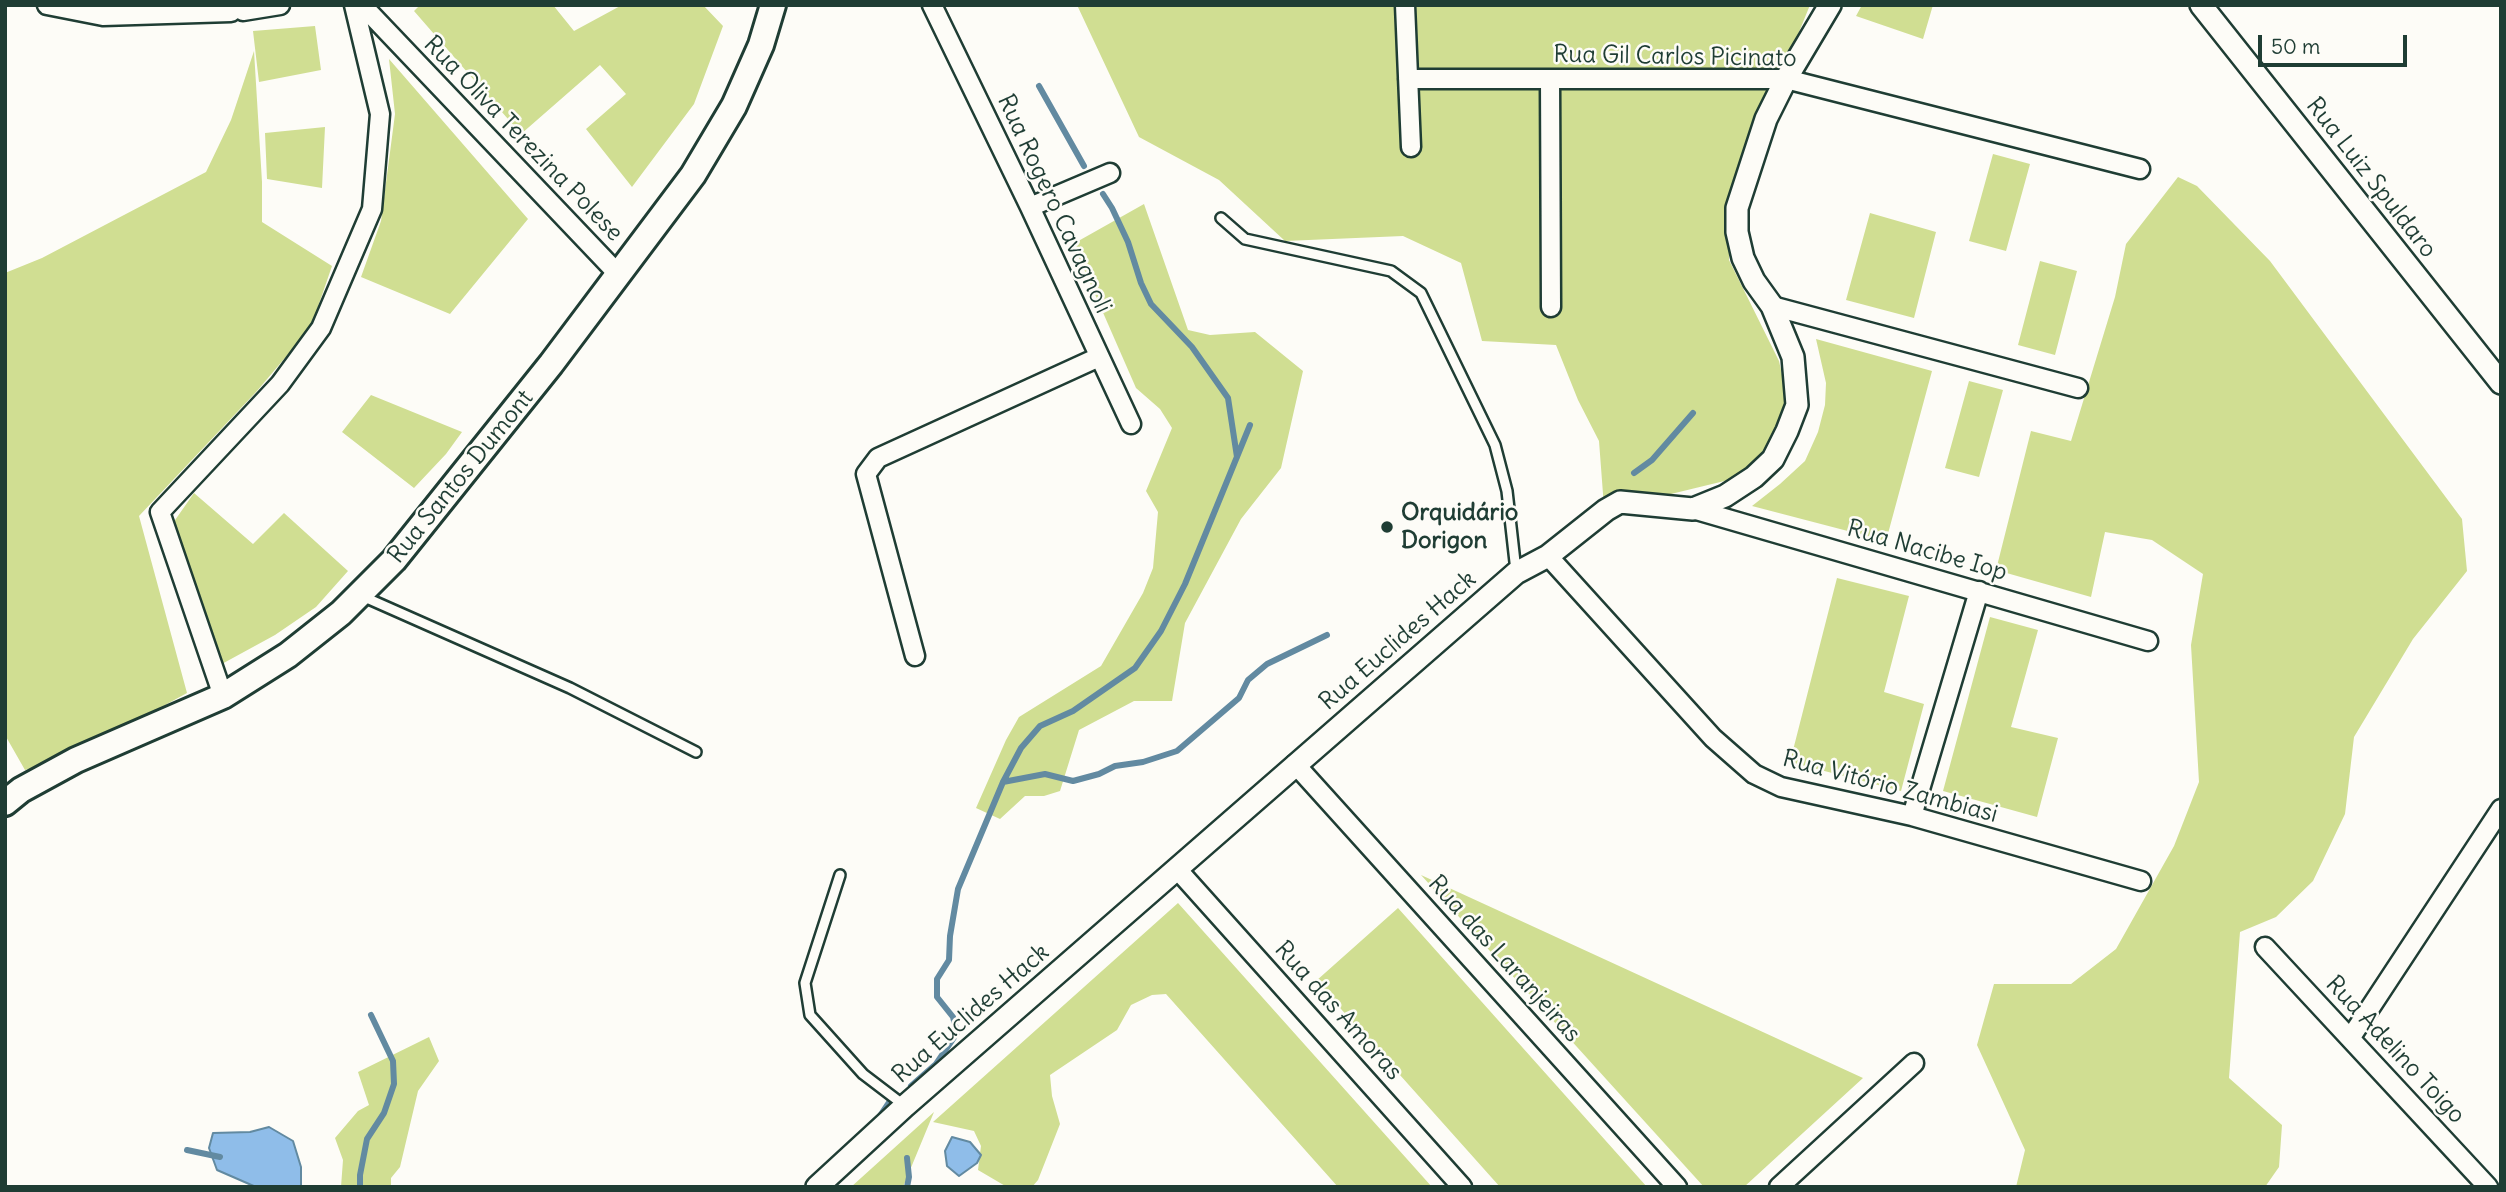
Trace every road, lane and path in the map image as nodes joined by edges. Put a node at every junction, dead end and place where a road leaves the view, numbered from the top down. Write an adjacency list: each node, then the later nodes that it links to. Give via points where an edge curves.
1 (47, 5): 10 (street)
2 (280, 5): 10 (street, via 237,12)
3 (354, 5): 33 (street, via 380,114 372,209 321,328 280,384 160,512)
4 (362, 5): 19 (street, Rua Oliva Terezina Polese)
5 (773, 5): 19 (main road, Rua Santos Dumont, via 734,106 693,175)
6 (932, 5): 17 (street, Rua Rogero Cavagnoli)
7 (1405, 5): 11 (street)
8 (1830, 5): 13 (street, Rua Euclides Hack)
9 (2201, 5): 23 (street, Rua Luiz Spuldaro)
10 (102, 11)
11 (1408, 79): 12 (street, Rua Gil Carlos Picinato); 14 (street)
12 (1550, 79): 13 (street, Rua Gil Carlos Picinato); 21 (street)
13 (1786, 79): 15 (street, Rua Gil Carlos Picinato); 20 (street, Rua Euclides Hack, via 1766,119 1737,208 1743,258)
14 (1411, 147)
15 (2140, 169)
16 (1110, 173): 17 (street)
17 (1030, 207): 22 (street, Rua Rogero Cavagnoli)
18 (1221, 218): 28 (lane, via 1245,239 1391,271 1421,293 1494,445 1507,491)
19 (619, 275): 30 (main road, Rua Santos Dumont, via 456,485)
20 (1772, 306): 24 (street); 26 (street, Rua Euclides Hack, via 1793,357 1797,405 1787,431 1773,459 1754,477)
21 (1551, 307)
22 (1099, 357): 25 (street, Rua Rogero Cavagnoli); 32 (street, via 878,458 866,474)
23 (2501, 383)
24 (2078, 388)
25 (1131, 424)
26 (1693, 509): 27 (street, Rua Euclides Hack, via 1620,502); 29 (street, Rua Nacibe Iop)
27 (1548, 556): 28 (street, Rua Euclides Hack); 38 (street, Rua Vitório Zambiasi, via 1713,738 1754,774 1781,787)
28 (1516, 573): 35 (street, Rua Euclides Hack)
29 (1979, 591): 31 (street, Rua Nacibe Iop); 38 (street)
30 (360, 595): 33 (main road, Rua Santos Dumont, via 288,655); 34 (lane, via 570,688)
31 (2148, 640)
32 (915, 656)
33 (223, 696): 36 (main road, Rua Santos Dumont, via 76,760)
34 (696, 752)
35 (1295, 764): 39 (street, Rua Euclides Hack); 48 (street, Rua das Laranjeiras)
36 (5, 803)
37 (2501, 809): 43 (street)
38 (1912, 816): 41 (street, Rua Vitório Zambiasi)
39 (1177, 869): 45 (street, Rua Euclides Hack); 47 (street, Rua das Amoras)
40 (841, 875): 45 (lane, via 805,983 810,1015 863,1074)
41 (2141, 881)
42 (2265, 947): 43 (street, Rua Adelino Toigo)
43 (2351, 1037): 50 (street, Rua Adelino Toigo)
44 (1913, 1063): 49 (street)
45 (905, 1106): 46 (street, Rua Euclides Hack)
46 (817, 1187)
47 (1462, 1187)
48 (1677, 1187)
49 (1780, 1187)
50 (2488, 1187)

